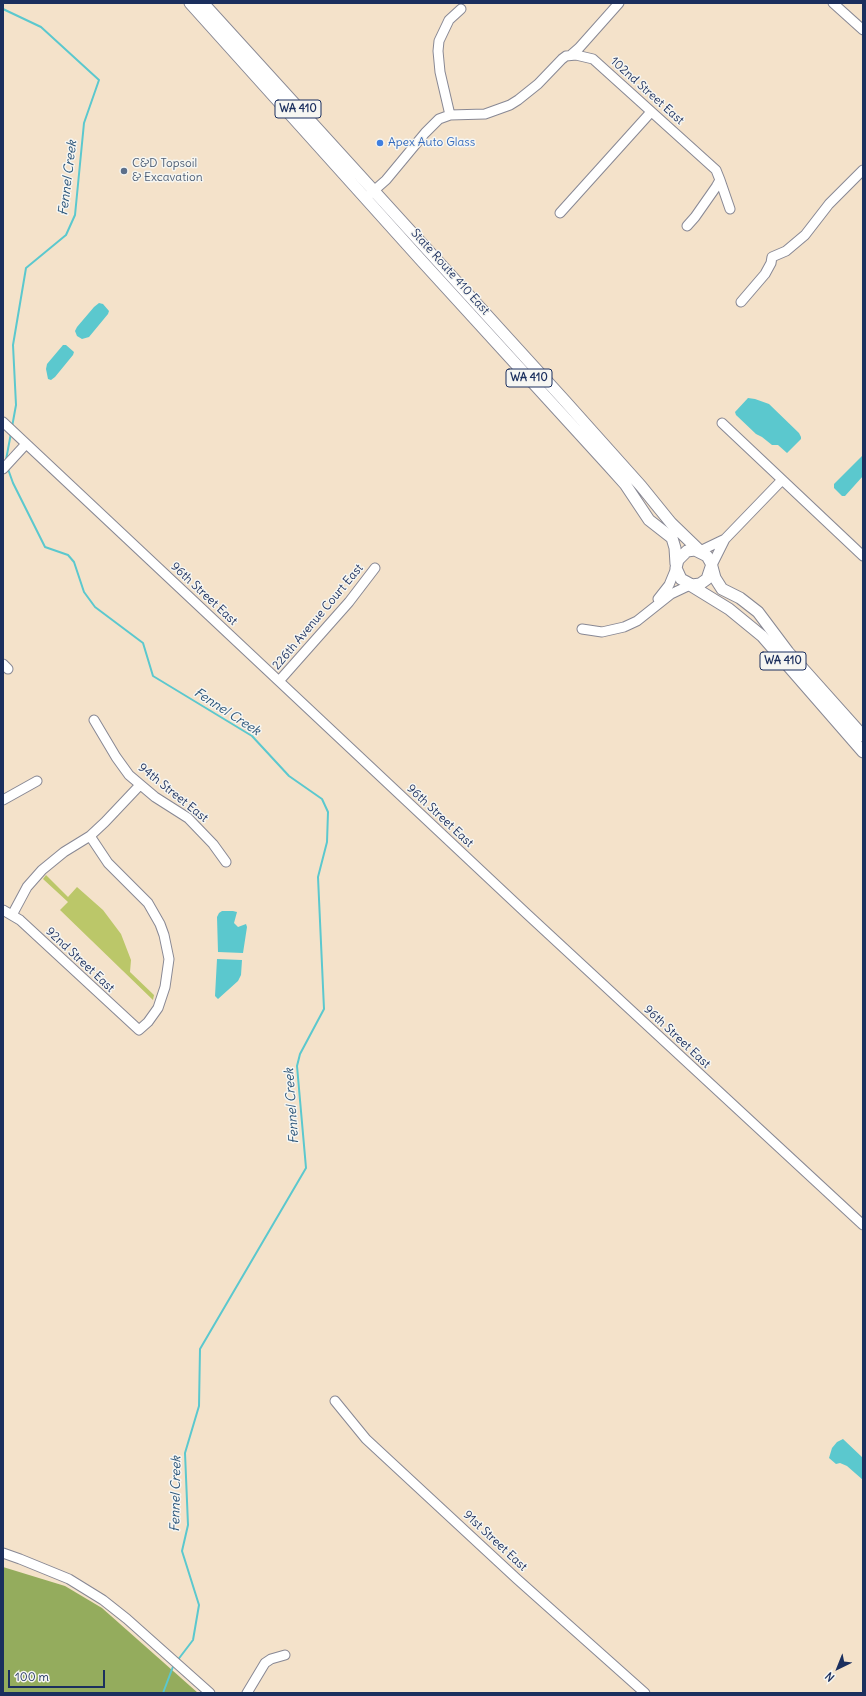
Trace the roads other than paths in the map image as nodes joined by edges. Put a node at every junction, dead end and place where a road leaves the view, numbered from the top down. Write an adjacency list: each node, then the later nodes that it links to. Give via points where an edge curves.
1 (190, 3): 15 (main road, State Route 410 East / WA 410)
2 (203, 3): 14 (main road, State Route 410 East / WA 410)
3 (619, 3): 9 (street)
4 (833, 3): 7 (street)
5 (848, 3): 7 (street)
6 (461, 9): 11 (street, via 449,20 439,41 440,72)
7 (841, 11): 8 (street)
8 (863, 30)
9 (571, 55): 10 (street, 102nd Street East, via 593,59); 11 (street, via 562,59 538,84 510,105 485,114)
10 (651, 112): 13 (street, 102nd Street East, via 716,170); 17 (street)
11 (450, 115): 14 (street, via 439,119 424,133)
12 (863, 170): 19 (street, via 829,204 804,235 786,251 772,257 771,264)
13 (720, 180): 16 (street); 18 (street)
14 (374, 191): 15 (street); 26 (main road, State Route 410 East / WA 410, via 641,486 671,523)
15 (366, 198): 28 (main road, State Route 410 East / WA 410, via 613,470 649,520 672,538)
16 (730, 209)
17 (560, 214)
18 (687, 226)
19 (741, 302)
20 (3, 422): 22 (street, 96th Street East)
21 (722, 423): 24 (street)
22 (26, 444): 23 (street); 34 (street, 96th Street East)
23 (3, 469)
24 (782, 480): 25 (street); 27 (street)
25 (725, 539): 26 (street); 29 (street)
26 (700, 551): 28 (main road, via 687,551 680,556); 29 (main road, WA 410, via 707,556)
27 (863, 556)
28 (676, 566): 31 (main road, WA 410, via 681,579); 32 (street, via 669,585)
29 (711, 567): 31 (main road, via 704,582); 36 (main road, WA 410, via 714,578 722,589 740,598 758,612 788,652)
30 (375, 568): 34 (street, 226th Avenue Court East, via 350,602)
31 (690, 585): 32 (street, via 671,594); 37 (main road, WA 410, via 730,609 762,636)
32 (649, 611): 33 (street, via 617,630 602,632)
33 (582, 629)
34 (278, 681): 45 (street, 96th Street East)
35 (94, 720): 39 (street, 94th Street East, via 116,757)
36 (863, 736)
37 (863, 752)
38 (37, 782): 40 (street)
39 (140, 785): 41 (street); 42 (street, 94th Street East, via 188,818)
40 (3, 800)
41 (90, 836): 44 (street, via 42,870 27,887); 44 (street, 92nd Street East, via 108,863 148,903 160,924 167,945 169,959 165,987 158,1008 148,1022 139,1030)
42 (226, 862)
43 (3, 910): 44 (street, 92nd Street East)
44 (12, 915)
45 (863, 1225)
46 (335, 1401): 51 (street, 91st Street East, via 366,1439)
47 (3, 1553): 49 (street, via 69,1579 103,1600 127,1618)
48 (285, 1655): 50 (street, via 265,1663)
49 (210, 1693)
50 (247, 1693)
51 (645, 1693)

